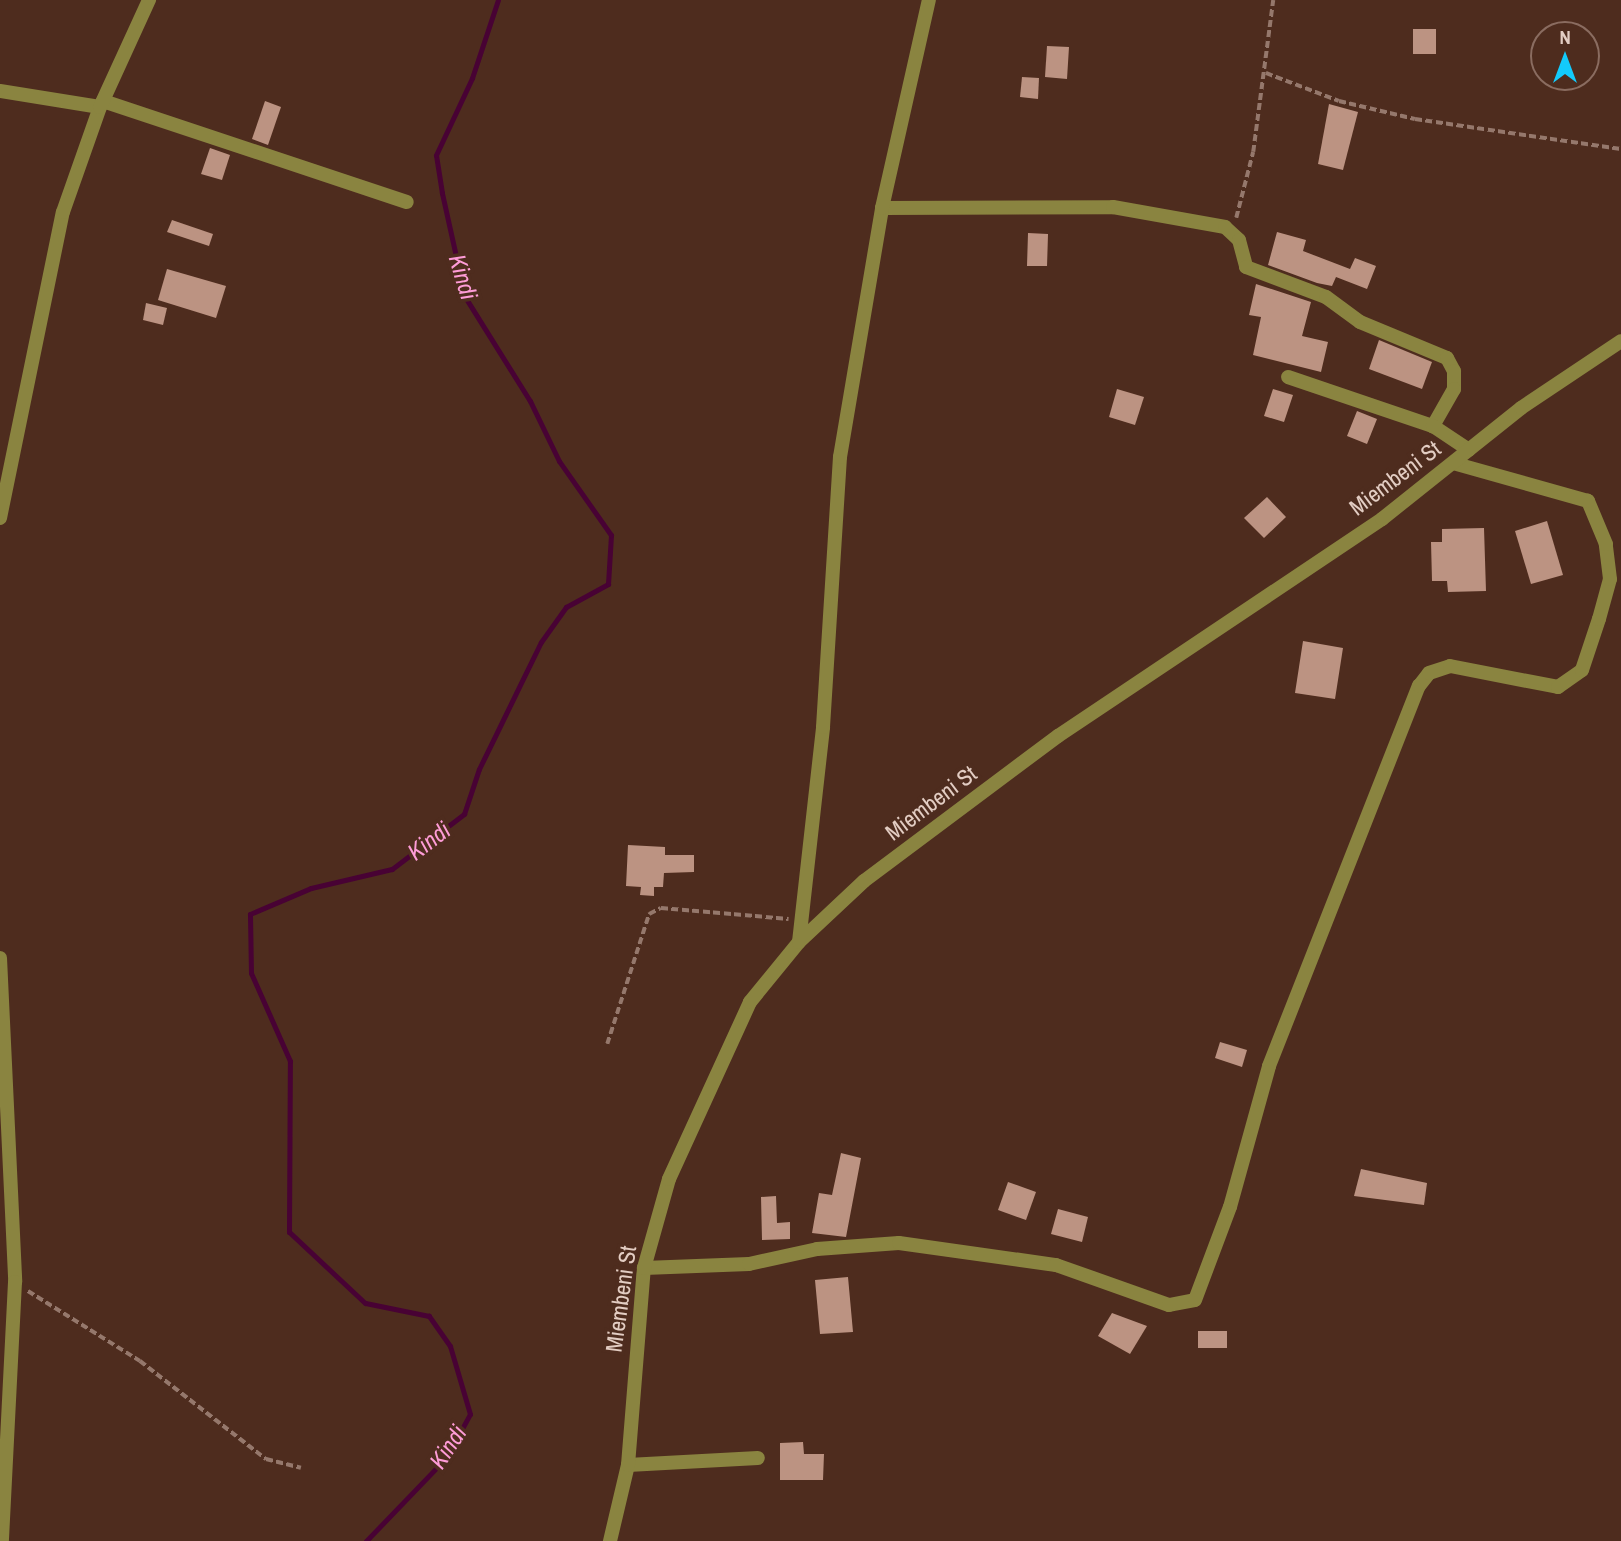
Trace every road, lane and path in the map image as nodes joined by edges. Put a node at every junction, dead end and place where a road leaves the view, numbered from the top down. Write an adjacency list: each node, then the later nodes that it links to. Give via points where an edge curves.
1 (149, 0): 6 (street)
2 (929, 0): 9 (street)
3 (1273, 0): 4 (path)
4 (1266, 73): 7 (path, via 1339,102 1415,119); 10 (path, via 1253,152)
5 (0, 91): 6 (street)
6 (102, 104): 8 (street); 16 (street, via 50,264 30,393)
7 (1621, 149)
8 (407, 202)
9 (882, 208): 10 (street, via 1113,206); 17 (street, via 840,457 823,727)
10 (1232, 233): 13 (street, via 1246,267 1326,297 1360,322 1447,358 1454,370 1454,389)
11 (1621, 341): 14 (street, Miembeni St)
12 (1288, 377): 13 (street)
13 (1433, 426): 14 (street)
14 (1469, 450): 15 (street, Miembeni St)
15 (1453, 463): 18 (street, Miembeni St, via 1360,534 1048,744 864,881); 21 (street, via 1588,500 1606,544 1610,579 1600,619 1582,670 1558,687 1450,666 1429,673 1419,686 1269,1066 1230,1207 1195,1300 1169,1305 1056,1265 899,1243 817,1249 749,1264)
16 (0, 518)
17 (801, 920): 18 (street); 20 (path, via 661,908 649,914)
18 (799, 942): 21 (street, Miembeni St, via 750,1002 669,1179)
19 (0, 958): 22 (street)
20 (607, 1044)
21 (644, 1268): 24 (street, Miembeni St)
22 (15, 1282): 25 (path, via 131,1354 266,1459); 26 (street)
23 (758, 1458): 24 (street)
24 (628, 1465): 27 (street, Miembeni St)
25 (301, 1468)
26 (2, 1541)
27 (610, 1541)

